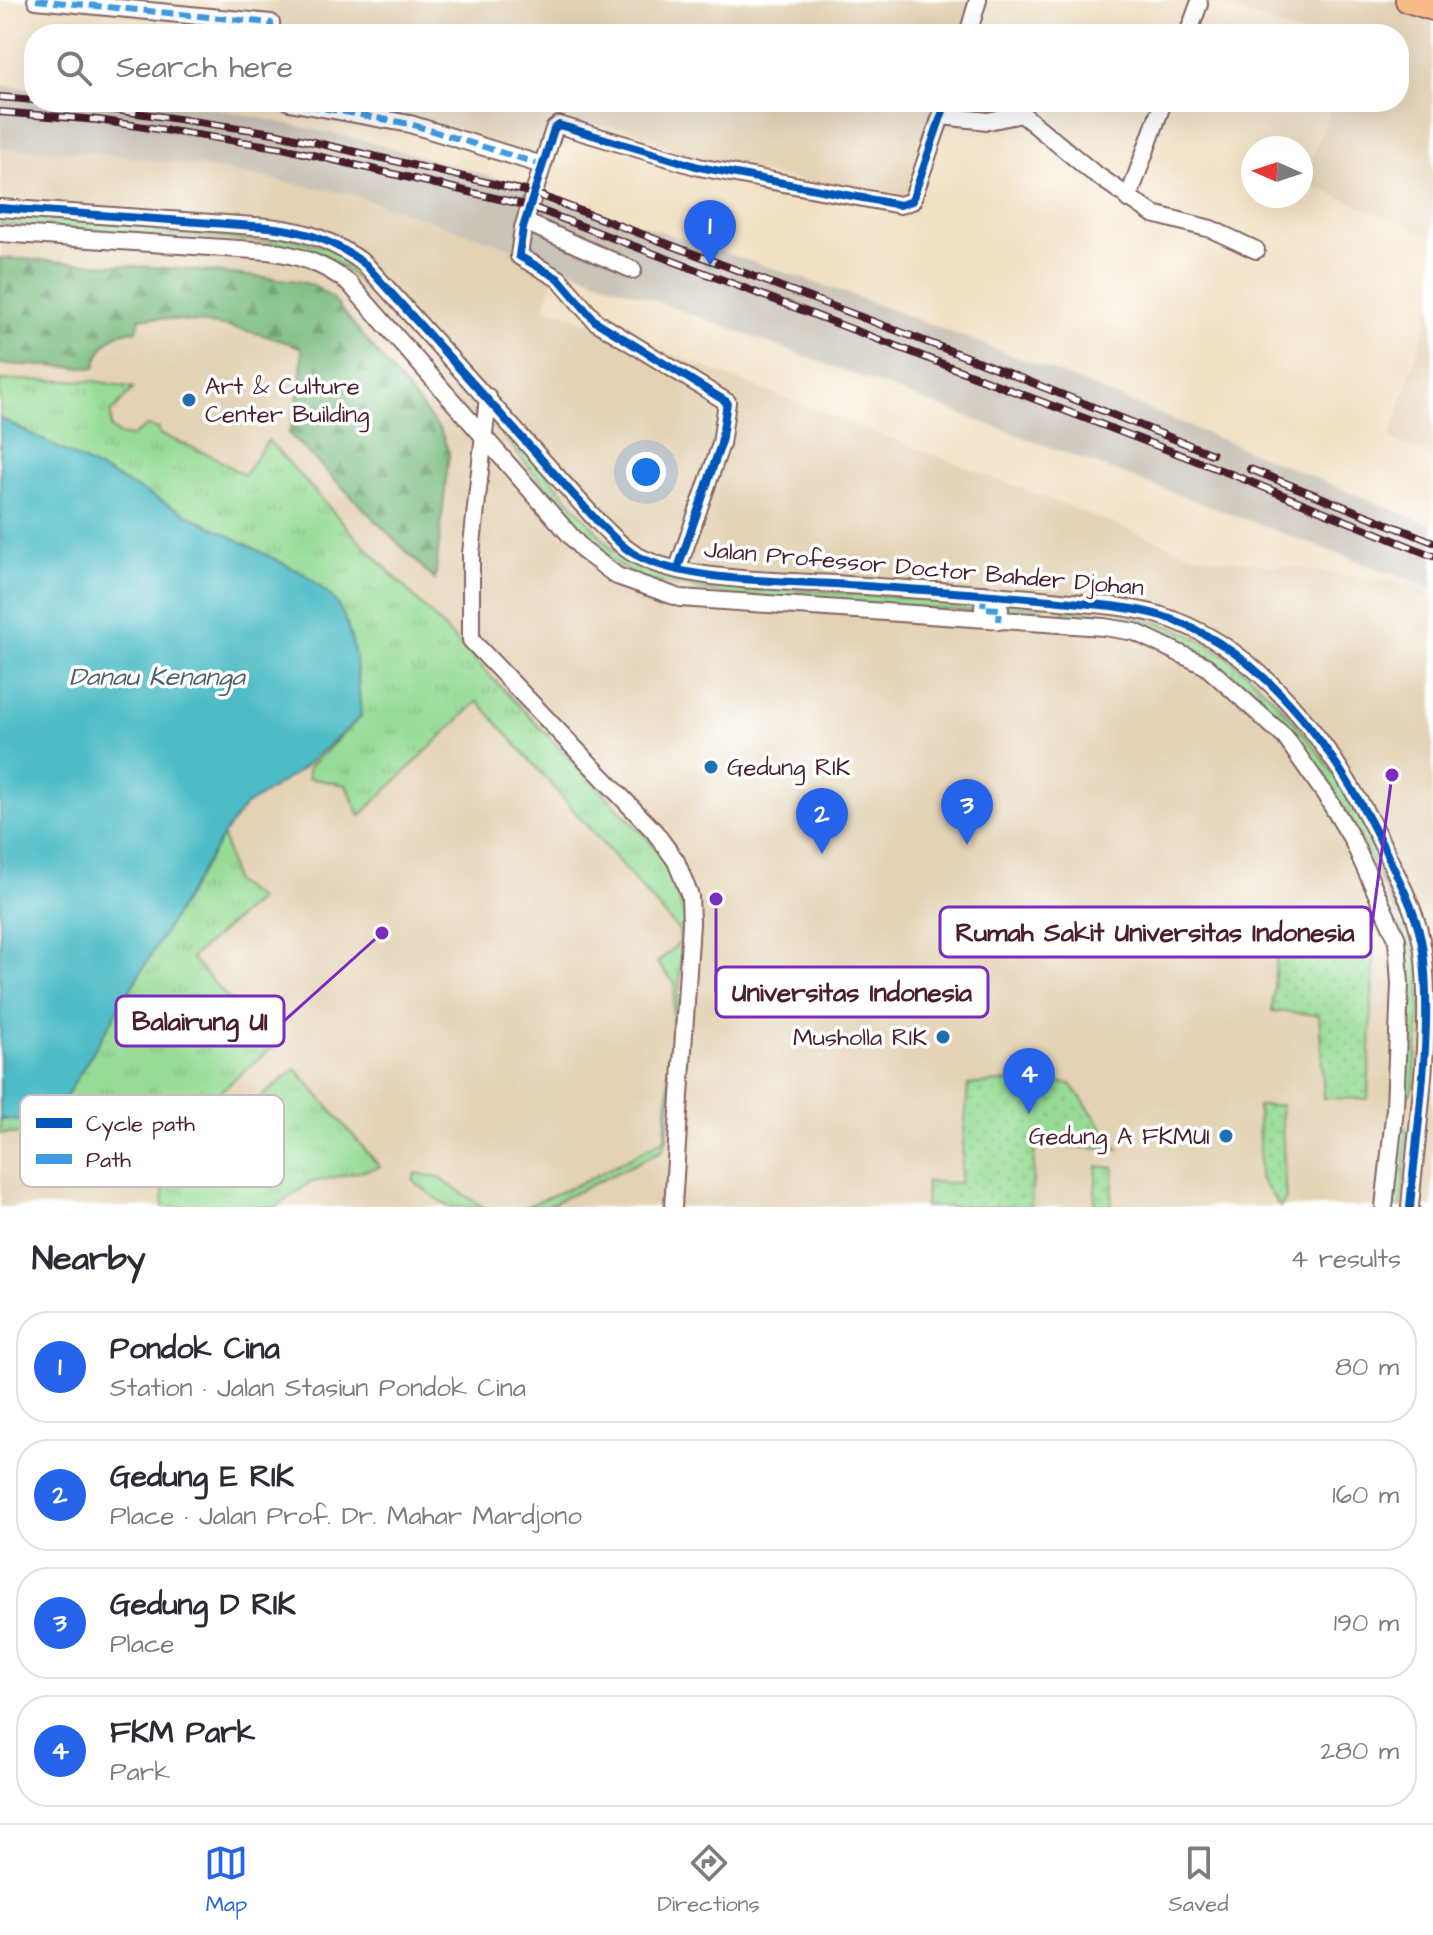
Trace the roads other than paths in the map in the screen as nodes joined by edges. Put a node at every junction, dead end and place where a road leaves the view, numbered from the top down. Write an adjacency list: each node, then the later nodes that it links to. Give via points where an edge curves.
1 (36, 0): 6 (street)
2 (978, 0): 7 (street)
3 (1408, 0): 5 (main road)
4 (1199, 4): 8 (street)
5 (1433, 8)
6 (271, 24)
7 (971, 24)
8 (1192, 24)
9 (344, 112): 13 (street, via 410,124)
10 (943, 112): 13 (street, via 909,204 699,167 559,125)
11 (955, 112): 14 (street, via 988,121 1022,114)
12 (1159, 112): 14 (street)
13 (542, 165): 16 (street)
14 (1128, 199): 18 (street, via 1153,214 1211,229)
15 (0, 208): 20 (street, Jalan Professor Doctor Bahder Djohan, via 304,231 365,264)
16 (525, 222): 19 (street); 22 (street, via 521,257 559,279 595,321 727,402 721,444)
17 (0, 233): 21 (street, via 299,255 349,283)
18 (1256, 250)
19 (633, 270)
20 (488, 397): 21 (street); 22 (street, Jalan Professor Doctor Bahder Djohan, via 614,538 635,555)
21 (482, 431): 25 (street, via 584,551 636,585 708,602); 27 (street, via 471,554 471,640 654,831 676,861 690,896)
22 (678, 568): 23 (street, Jalan Professor Doctor Bahder Djohan, via 744,578)
23 (984, 594): 24 (street, Jalan Professor Doctor Bahder Djohan); 25 (street, via 983,608 1000,609)
24 (1052, 600): 26 (street); 29 (street, Jalan Professor Doctor Bahder Djohan, via 1157,614 1217,642 1290,706 1362,804 1411,907 1424,952)
25 (999, 621): 26 (street)
26 (1051, 623): 28 (street, via 1135,632 1206,666 1285,737 1352,839 1401,957 1395,1108)
27 (673, 1207)
28 (1384, 1207)
29 (1410, 1207)

